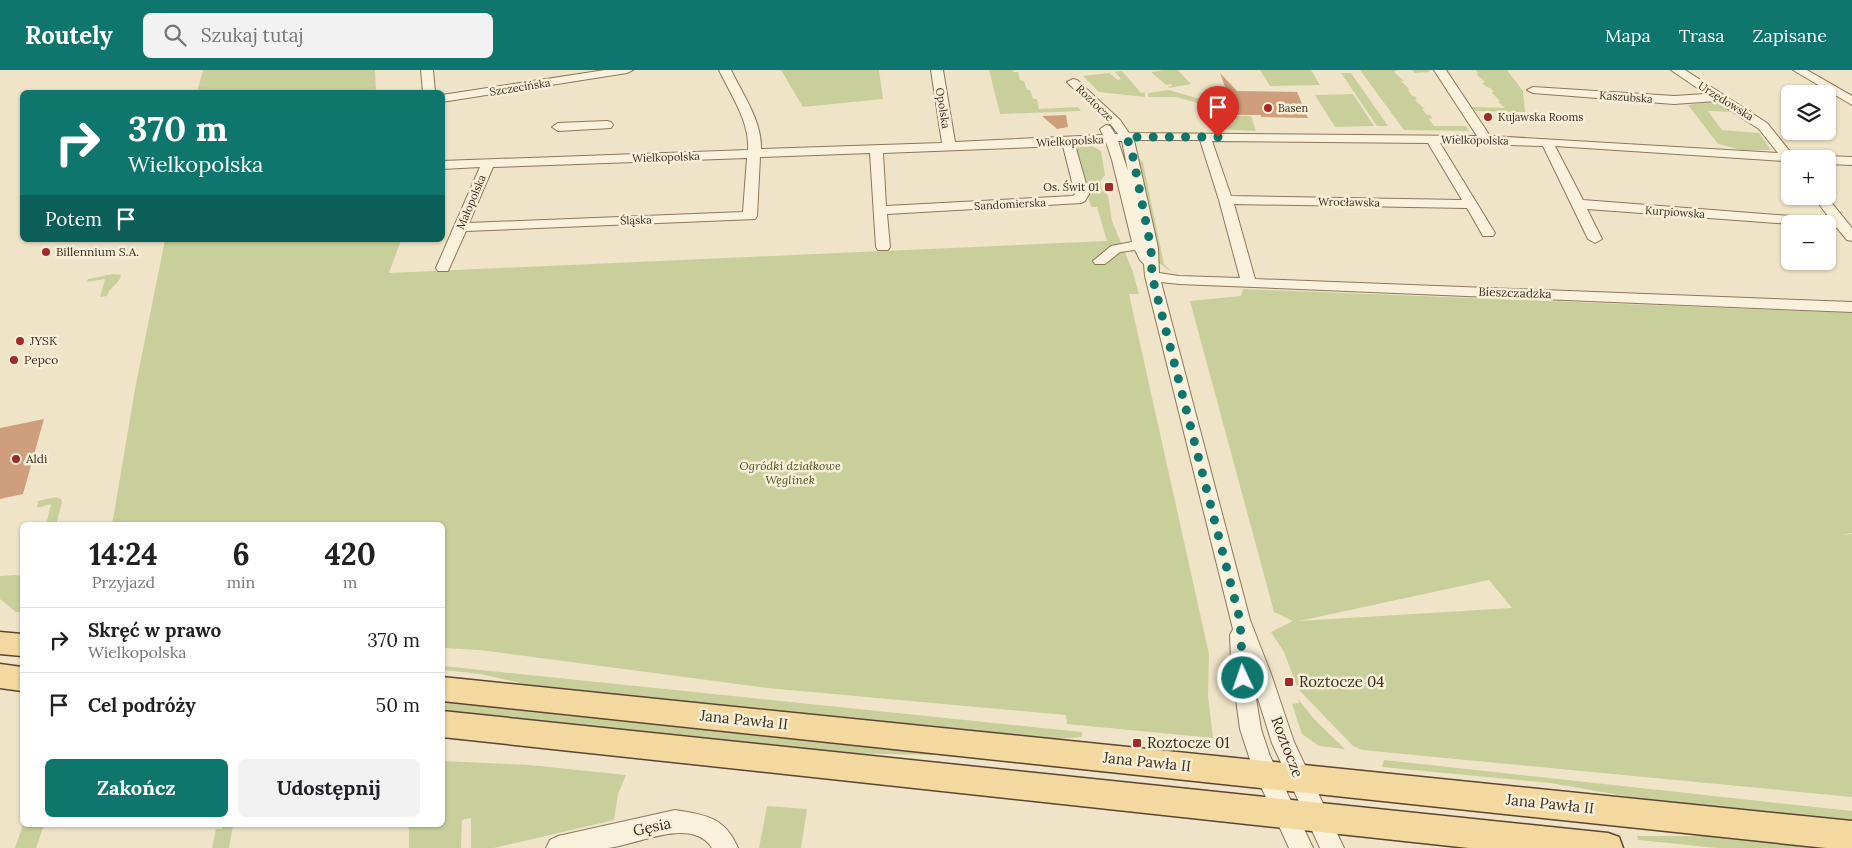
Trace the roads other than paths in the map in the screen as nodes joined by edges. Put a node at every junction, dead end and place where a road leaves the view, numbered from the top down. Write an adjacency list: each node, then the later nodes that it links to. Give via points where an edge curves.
1 (427, 70): 8 (street)
2 (627, 70): 11 (street, Szczecińska)
3 (726, 70): 25 (street, via 754,128)
4 (937, 70): 22 (street, Opolska)
5 (1440, 70): 19 (street)
6 (1677, 70): 10 (street, Urzędowska)
7 (1799, 70): 12 (street)
8 (430, 90)
9 (1533, 90): 10 (street, Kaszubska, via 1674,100)
10 (1719, 97): 24 (street, Urzędowska, via 1763,126)
11 (445, 99)
12 (1852, 101)
13 (607, 125): 14 (street)
14 (558, 127)
15 (1126, 137): 16 (street, Wielkopolska); 17 (street, Wielkopolska); 17 (street, Roztocze, via 1111,117 1069,78); 45 (street, Roztocze, via 1131,147 1151,248)
16 (1205, 137): 18 (street, Wielkopolska); 31 (street)
17 (1111, 139): 20 (street, Wielkopolska); 41 (street, Roztocze, via 1117,152)
18 (1432, 140): 19 (street, Wielkopolska); 32 (street)
19 (1486, 140): 21 (street, Wielkopolska)
20 (1068, 142): 22 (street, Wielkopolska); 35 (street, Sandomierska, via 1082,194 1076,200)
21 (1547, 142): 26 (street, Wielkopolska); 33 (street)
22 (949, 146): 23 (street, Wielkopolska)
23 (876, 149): 25 (street, Wielkopolska); 35 (street)
24 (1782, 150)
25 (754, 154): 29 (street, Wielkopolska); 37 (street, Śląska, via 750,216)
26 (1781, 157)
27 (1836, 160): 28 (street)
28 (1852, 161)
29 (488, 163): 30 (street, Wielkopolska); 37 (street, Małopolska)
30 (445, 165)
31 (1226, 200): 32 (street, Wrocławska); 46 (street)
32 (1471, 204): 38 (street)
33 (1578, 204): 36 (street, Kurpiowska); 40 (street)
34 (1827, 205): 36 (street)
35 (880, 210): 42 (street)
36 (1842, 224): 39 (street)
37 (461, 227): 44 (street, Małopolska)
38 (1488, 233)
39 (1852, 236)
40 (1596, 238)
41 (1138, 245): 43 (street, via 1116,249); 45 (street, Roztocze)
42 (882, 247)
43 (1100, 261)
44 (443, 268)
45 (1153, 278): 46 (street, Bieszczadzka); 48 (street, Roztocze)
46 (1249, 283): 47 (street, Bieszczadzka)
47 (1852, 307)
48 (1240, 620): 55 (street, Roztocze, via 1246,702); 56 (street, Roztocze)
49 (0, 643): 50 (main road)
50 (20, 645)
51 (0, 676): 52 (main road)
52 (20, 678)
53 (445, 689): 55 (main road, Jana Pawła II)
54 (445, 724): 57 (main road)
55 (1266, 774): 56 (main road, Jana Pawła II); 57 (street, Roztocze)
56 (1298, 778): 58 (street, Roztocze); 59 (main road, Jana Pawła II)
57 (1285, 813): 58 (main road); 62 (street, Roztocze)
58 (1317, 817): 63 (street, Roztocze); 64 (main road)
59 (1852, 836)
60 (721, 840): 61 (street, Gęsia, via 699,825 675,821)
61 (558, 848)
62 (1301, 848)
63 (1332, 848)
64 (1608, 848)

